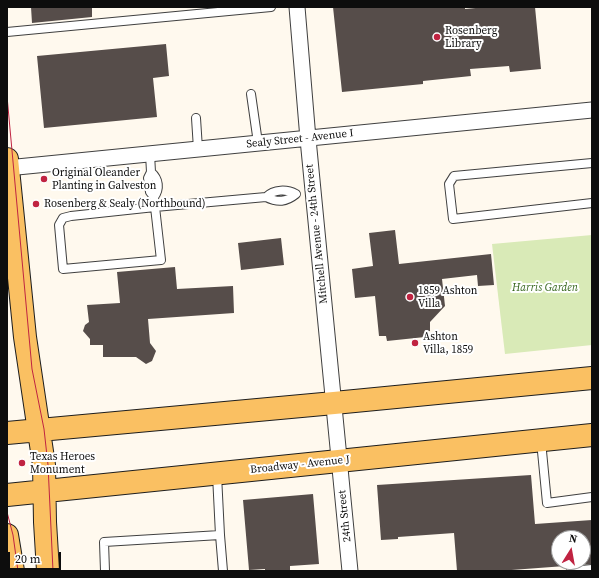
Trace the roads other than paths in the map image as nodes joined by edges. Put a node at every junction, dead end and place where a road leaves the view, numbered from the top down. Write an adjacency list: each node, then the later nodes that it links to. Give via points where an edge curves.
1 (271, 7): 3 (lane)
2 (297, 7): 7 (street, Mitchell Avenue - 24th Street)
3 (7, 32)
4 (251, 94): 8 (lane)
5 (592, 110): 7 (street, Sealy Street - Avenue I)
6 (196, 118): 9 (lane)
7 (308, 139): 8 (street, Sealy Street - Avenue I); 13 (street, Mitchell Avenue - 24th Street)
8 (258, 143): 9 (street, Sealy Street - Avenue I)
9 (198, 149): 10 (street, Sealy Street - Avenue I)
10 (150, 154): 12 (street, Sealy Street - Avenue I); 15 (lane, via 151,172 156,177 158,188 154,197)
11 (592, 163): 14 (lane, via 454,176 449,184 453,219)
12 (7, 165): 18 (main road, via 29,369)
13 (305, 193): 15 (lane, via 289,200 274,202 266,197); 17 (street, Mitchell Avenue - 24th Street)
14 (592, 203)
15 (155, 206): 15 (lane, via 63,218 59,226 63,269 161,260)
16 (592, 378): 17 (main road)
17 (334, 403): 18 (main road); 22 (street, Mitchell Avenue - 24th Street)
18 (40, 429): 19 (main road); 24 (main road)
19 (7, 432)
20 (592, 435): 21 (main road, Broadway - Avenue J)
21 (541, 440): 22 (main road, Broadway - Avenue J); 26 (lane, via 547,504)
22 (339, 461): 23 (main road, Broadway - Avenue J); 32 (street, 24th Street)
23 (217, 474): 24 (main road, Broadway - Avenue J); 27 (lane)
24 (44, 491): 25 (main road, Broadway - Avenue J); 29 (main road)
25 (7, 495)
26 (592, 497)
27 (220, 535): 30 (lane, via 104,542); 31 (lane)
28 (592, 569): 33 (lane)
29 (48, 571)
30 (105, 571)
31 (224, 571)
32 (350, 571)
33 (571, 571)

